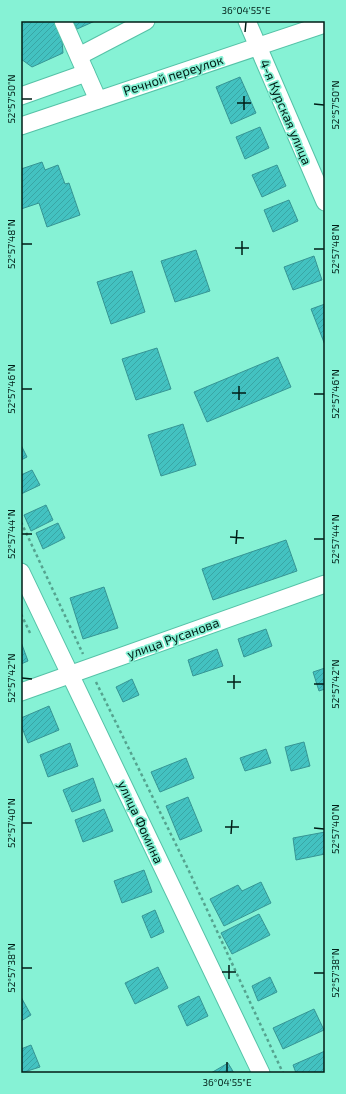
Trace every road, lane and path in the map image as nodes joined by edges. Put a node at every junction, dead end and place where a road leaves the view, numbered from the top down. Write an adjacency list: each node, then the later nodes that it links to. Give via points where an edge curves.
1 (63, 21): 6 (street)
2 (146, 21): 6 (street)
3 (247, 21): 5 (street, 4-я Курская улица)
4 (325, 24): 5 (street, Речной переулок)
5 (258, 47): 9 (street, Речной переулок); 11 (street, 4-я Курская улица)
6 (79, 56): 7 (street)
7 (86, 73): 8 (street); 9 (street)
8 (21, 96)
9 (98, 100): 10 (street, Речной переулок)
10 (22, 124)
11 (324, 199)
12 (21, 522): 15 (path)
13 (21, 572): 16 (street, улица Фомина)
14 (325, 584): 15 (street, улица Русанова)
15 (89, 669): 16 (street, улица Русанова); 19 (path, via 189,871)
16 (71, 674): 17 (street, улица Русанова); 18 (street, улица Фомина)
17 (21, 692)
18 (261, 1073)
19 (283, 1073)

